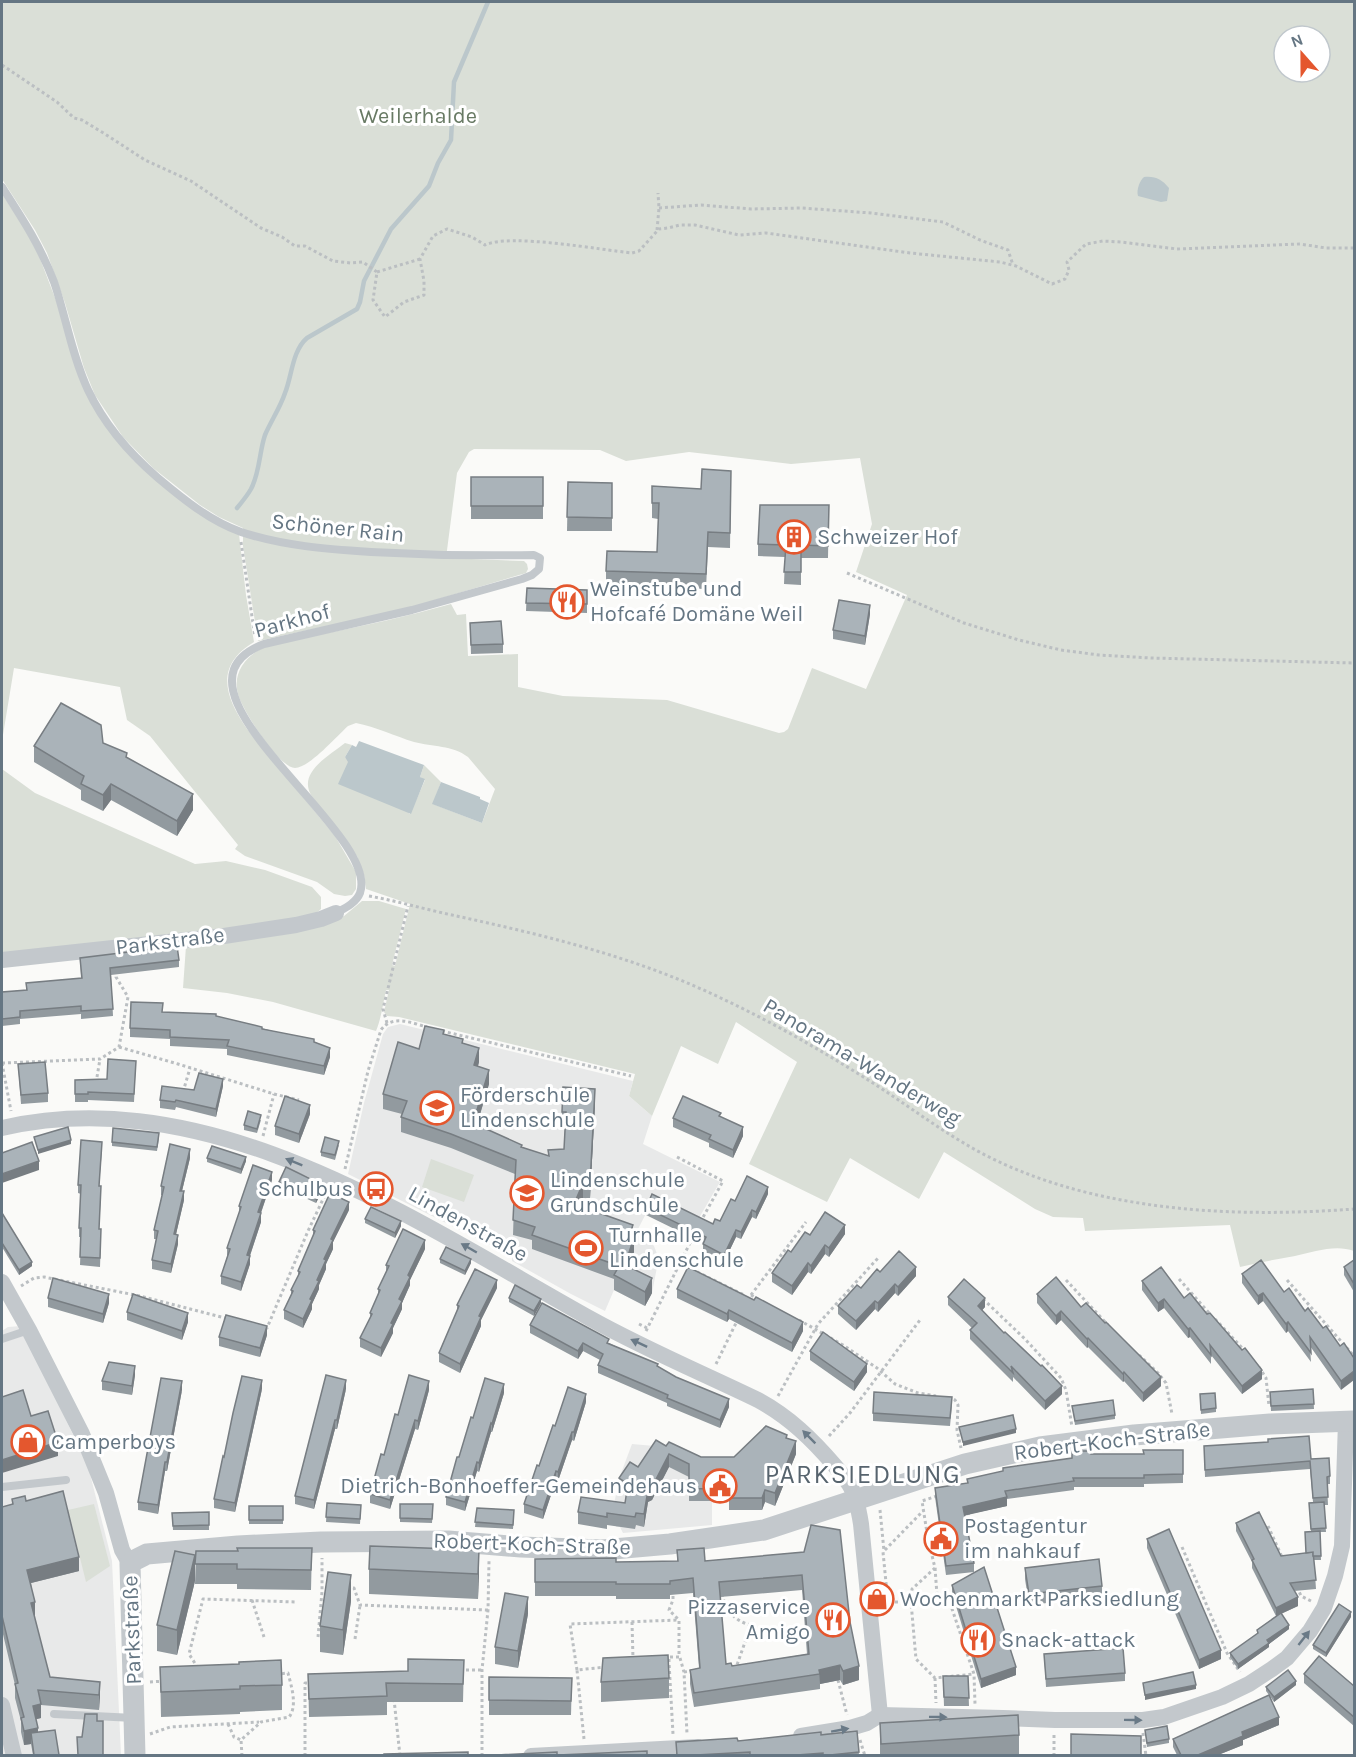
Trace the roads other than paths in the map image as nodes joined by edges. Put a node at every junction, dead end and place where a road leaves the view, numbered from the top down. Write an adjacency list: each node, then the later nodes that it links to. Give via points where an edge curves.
1 (2, 187): 2 (lane, Schöner Rain, via 43,254 96,405 136,457 197,508 241,531 300,545 404,554 534,555)
2 (541, 560): 3 (lane, Parkhof, via 532,575 479,592 257,646 236,666 232,689 237,705 350,852 360,874 359,896)
3 (336, 913): 4 (street, Parkstraße, via 296,925 224,936)
4 (2, 960)
5 (8, 1126): 12 (street, Lindenstraße, one-way to 5, via 794,1423 772,1407 590,1318 434,1229 336,1180 259,1149 176,1127 93,1118 49,1119)
6 (5, 1288): 7 (street, Parkstraße)
7 (29, 1330): 8 (lane); 13 (street, Parkstraße, via 97,1468 122,1550)
8 (2, 1339)
9 (1350, 1421): 12 (street, Robert-Koch-Straße, via 1270,1424 1075,1442 965,1464); 16 (street, one-way to 9, via 1143,1720 1215,1700 1249,1684 1287,1658 1324,1608 1342,1546)
10 (66, 1480): 11 (lane)
11 (2, 1487)
12 (865, 1497): 13 (street, Robert-Koch-Straße, via 764,1530 670,1544 602,1550 448,1541 321,1542 154,1552); 16 (street, Lindenstraße, via 861,1524)
13 (130, 1564): 17 (street, Parkstraße)
14 (2, 1705): 21 (street)
15 (54, 1714): 17 (lane)
16 (880, 1716): 18 (street, one-way to 16, via 850,1728)
17 (134, 1718): 20 (street, Parkstraße)
18 (787, 1738)
19 (717, 1746): 22 (street)
20 (135, 1748)
21 (14, 1755)
22 (531, 1755)

